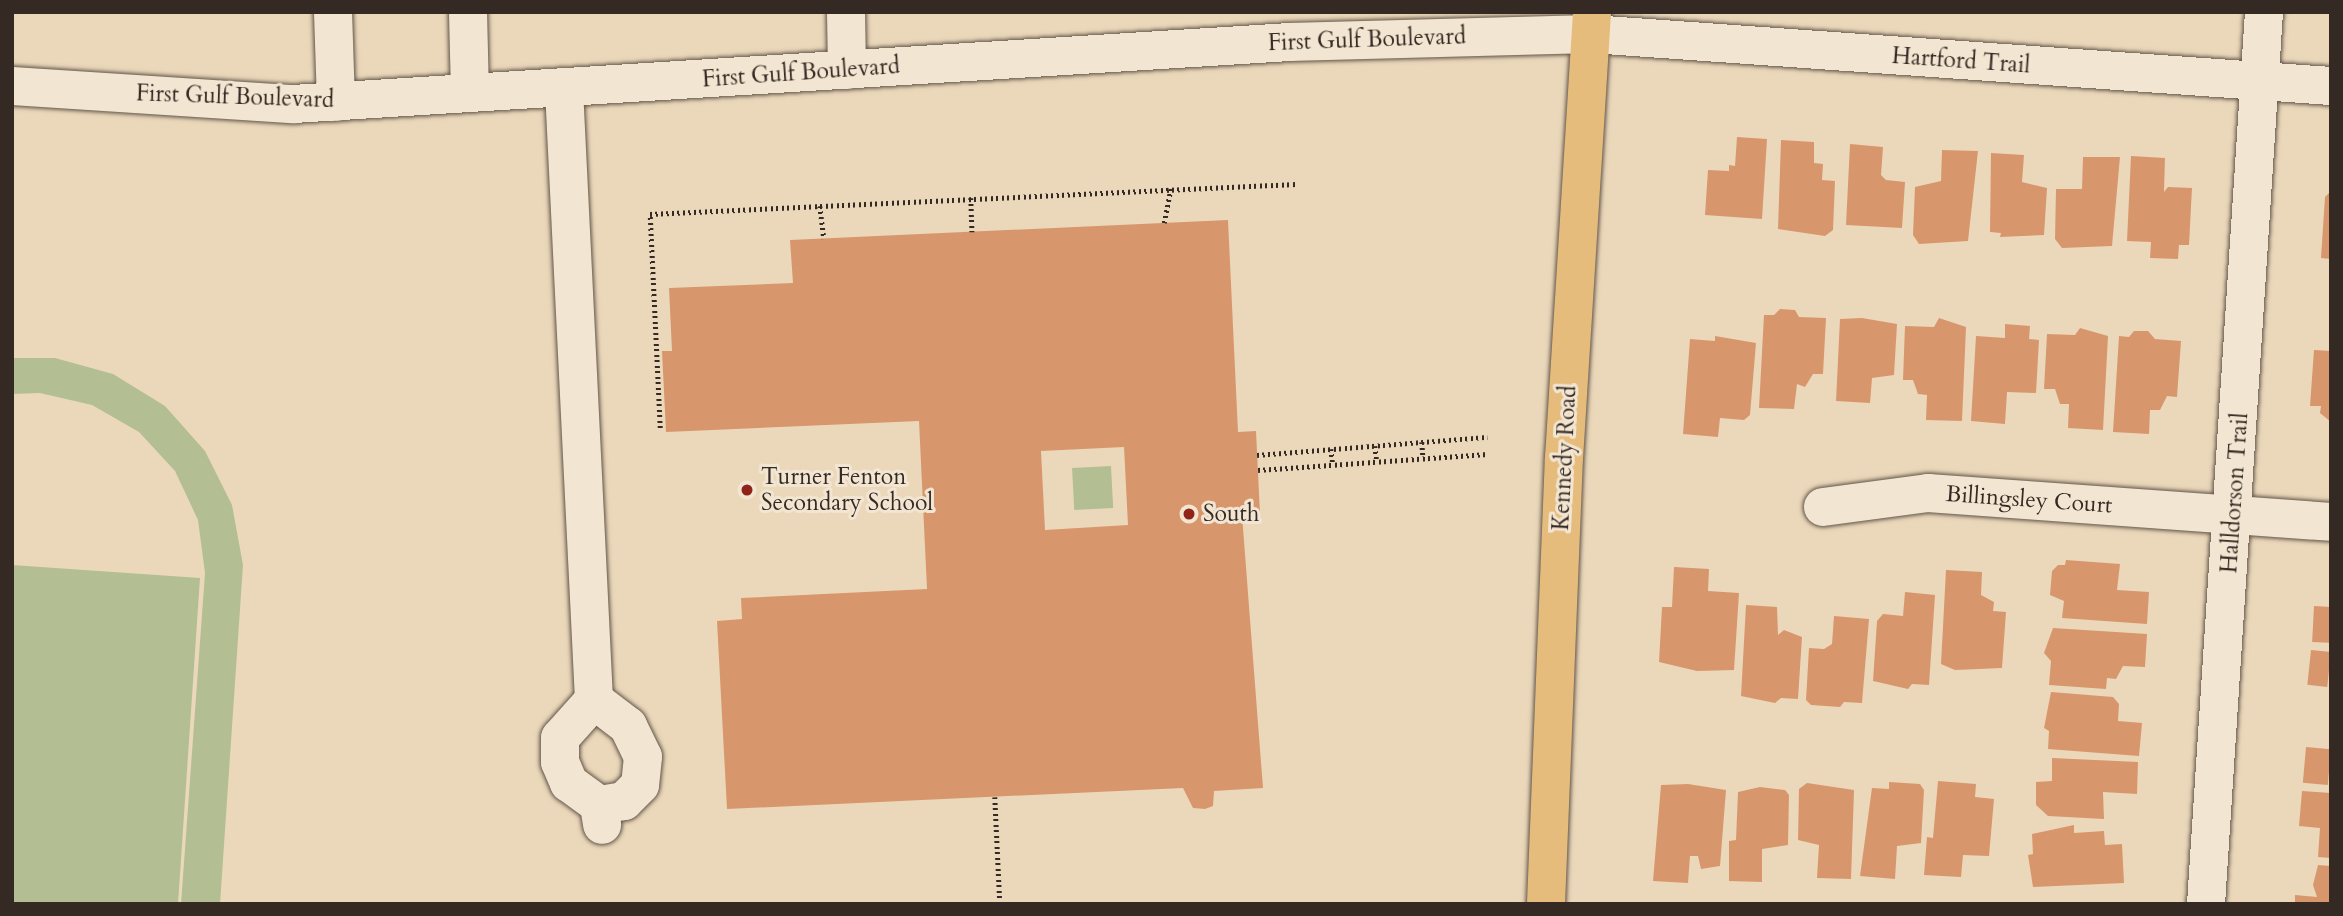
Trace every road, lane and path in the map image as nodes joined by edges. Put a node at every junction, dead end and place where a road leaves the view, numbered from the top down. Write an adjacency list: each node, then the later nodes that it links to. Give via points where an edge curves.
1 (333, 12): 12 (street)
2 (468, 12): 11 (street)
3 (846, 12): 6 (street)
4 (2264, 12): 7 (street, Halldorson Trail)
5 (1591, 23): 6 (street, First Gulf Boulevard); 7 (street, Hartford Trail); 37 (main road, Kennedy Road, via 1564,458)
6 (847, 70): 10 (street, First Gulf Boulevard)
7 (2262, 82): 9 (street, Hartford Trail); 32 (street, Halldorson Trail)
8 (12, 86): 12 (street, First Gulf Boulevard, via 293,104)
9 (2331, 86)
10 (564, 89): 11 (street, First Gulf Boulevard); 34 (street)
11 (470, 93): 12 (street, First Gulf Boulevard)
12 (336, 102)
13 (1296, 184): 14 (path)
14 (1171, 188): 15 (path); 17 (path)
15 (971, 198): 16 (path); 18 (path)
16 (820, 206): 19 (path); 20 (path, via 650,214)
17 (1164, 223)
18 (972, 232)
19 (824, 239)
20 (660, 428)
21 (1487, 437): 22 (path)
22 (1422, 442): 23 (path); 27 (path)
23 (1376, 446): 24 (path); 28 (path)
24 (1331, 449): 26 (path); 29 (path)
25 (1486, 454): 27 (path)
26 (1257, 455)
27 (1423, 458): 28 (path)
28 (1377, 462): 29 (path)
29 (1333, 465): 30 (path)
30 (1258, 470)
31 (1824, 507): 32 (street, Billingsley Court, via 1928,493)
32 (2234, 514): 33 (street, Billingsley Court); 38 (street, Halldorson Trail)
33 (2331, 522)
34 (593, 700): 34 (street, via 560,738 560,762 569,783 601,815 640,785 643,757 628,726)
35 (995, 797): 36 (path)
36 (1000, 904)
37 (1545, 904)
38 (2206, 904)

